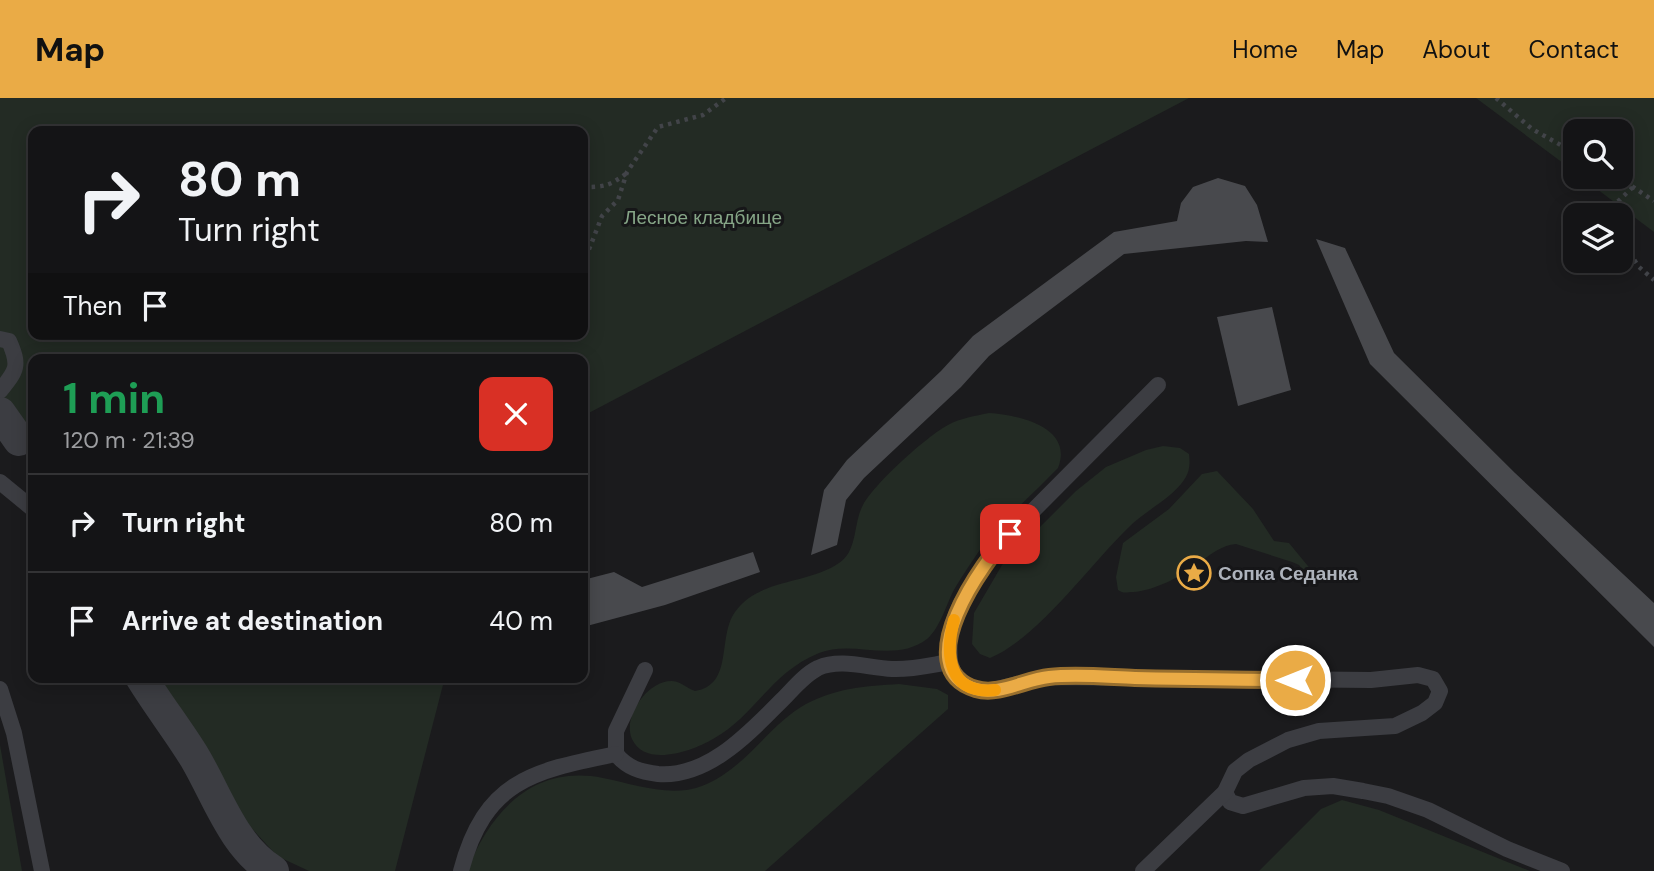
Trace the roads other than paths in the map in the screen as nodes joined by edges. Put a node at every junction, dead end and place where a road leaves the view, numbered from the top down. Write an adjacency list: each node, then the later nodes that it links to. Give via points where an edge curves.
1 (0, 339): 3 (lane, via 9,341 17,359 14,373)
2 (1158, 385): 8 (lane, via 993,551 954,620)
3 (0, 391)
4 (0, 413): 5 (street)
5 (19, 440)
6 (0, 482): 7 (lane)
7 (28, 505)
8 (950, 662): 12 (lane, via 908,669 842,663 816,669 750,731 701,766 684,772 647,773 631,768); 13 (lane, via 965,684 992,691 1049,677 1371,680 1418,675 1433,679 1440,691 1435,703 1395,726 1319,731 1270,747 1236,771)
9 (645, 670): 12 (lane, via 617,731)
10 (145, 683): 15 (street, via 193,755 239,840)
11 (0, 690): 14 (lane, via 14,733)
12 (616, 754): 16 (lane, via 534,774 513,785 486,811)
13 (1225, 792): 17 (lane); 18 (lane, via 1230,802 1243,806 1304,788 1333,786 1388,796)
14 (42, 871)
15 (273, 871)
16 (461, 871)
17 (1143, 871)
18 (1562, 871)

